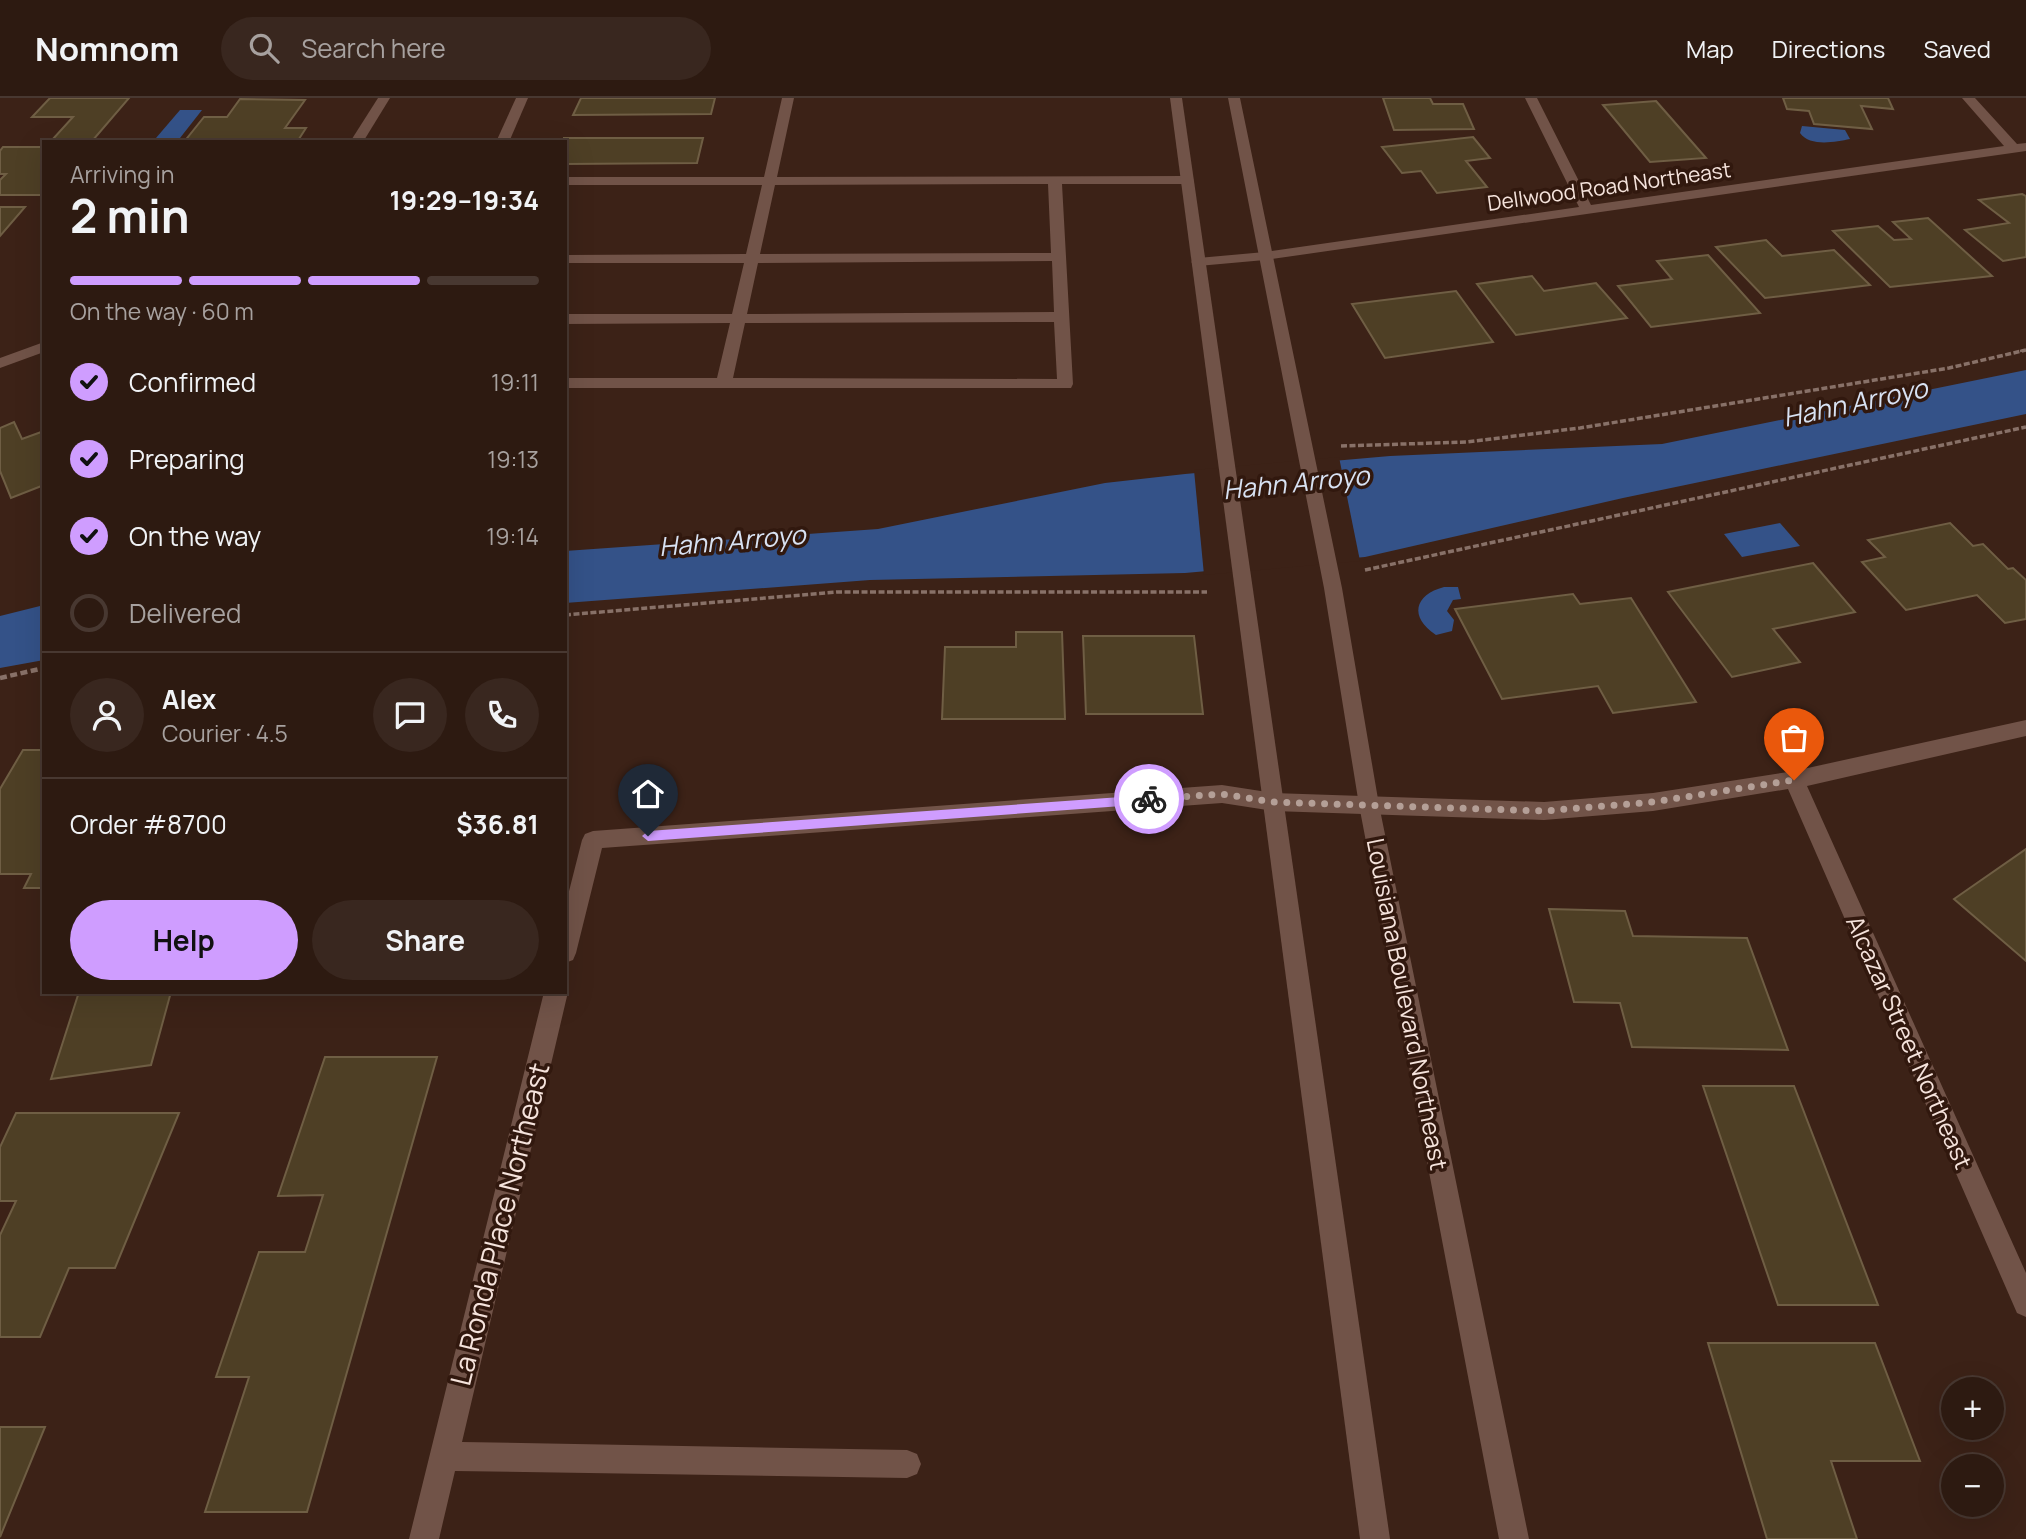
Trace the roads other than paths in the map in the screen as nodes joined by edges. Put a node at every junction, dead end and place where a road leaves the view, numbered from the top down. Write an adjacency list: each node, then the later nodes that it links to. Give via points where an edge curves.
1 (384, 98): 8 (street)
2 (522, 98): 9 (street)
3 (788, 98): 11 (street)
4 (1176, 98): 13 (street)
5 (1234, 98): 16 (street, Louisiana Boulevard Northeast)
6 (1531, 98): 15 (street)
7 (1968, 98): 10 (street)
8 (357, 140)
9 (503, 140)
10 (2020, 148): 15 (street, Dellwood Road Northeast)
11 (770, 180): 12 (street); 14 (street); 18 (street)
12 (1055, 180): 13 (street); 17 (street)
13 (1187, 180): 20 (street)
14 (567, 181)
15 (1587, 210): 16 (street, Dellwood Road Northeast)
16 (1265, 256): 20 (street, Dellwood Road Northeast); 31 (street, Louisiana Boulevard Northeast, via 1333,589)
17 (1058, 257): 18 (street); 21 (street)
18 (752, 259): 19 (street); 22 (street)
19 (567, 260)
20 (1198, 262): 30 (street)
21 (1061, 317): 22 (street); 27 (street, via 1065,384)
22 (739, 318): 23 (street); 27 (street)
23 (567, 319)
24 (42, 348): 25 (street)
25 (0, 363)
26 (567, 383): 27 (street)
27 (724, 384)
28 (2026, 728): 29 (street)
29 (1794, 780): 31 (street, via 1653,802 1544,811); 34 (street, Alcazar Street Northeast)
30 (1273, 802): 31 (street); 32 (street, via 1222,794 593,840); 38 (street)
31 (1369, 805): 39 (street, Louisiana Boulevard Northeast)
32 (567, 945)
33 (556, 994): 35 (street, La Ronda Place Northeast)
34 (2026, 1304)
35 (442, 1456): 36 (street); 37 (street, La Ronda Place Northeast)
36 (907, 1464)
37 (424, 1539)
38 (1375, 1539)
39 (1514, 1539)

